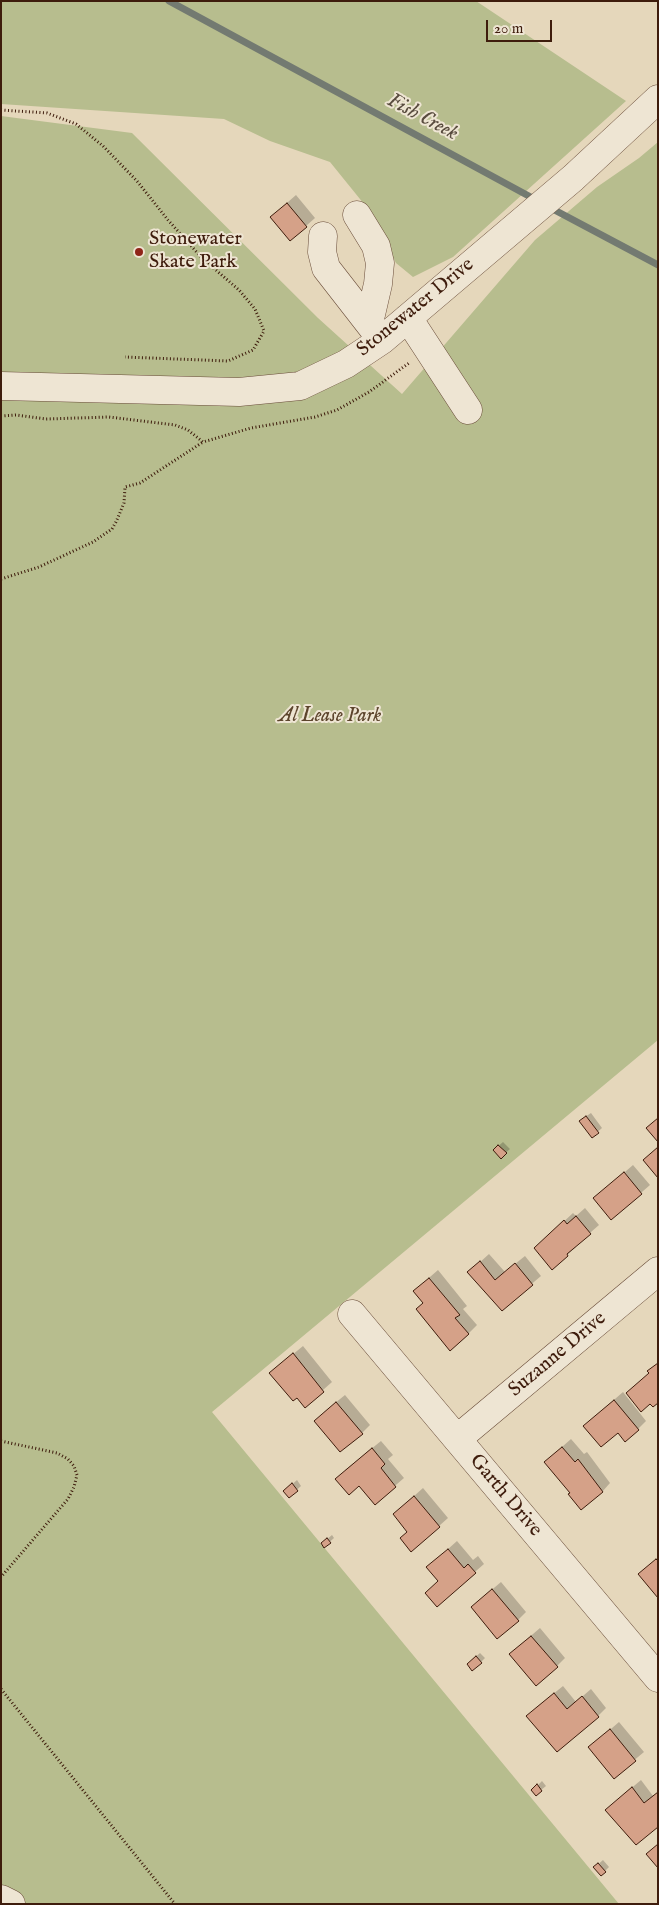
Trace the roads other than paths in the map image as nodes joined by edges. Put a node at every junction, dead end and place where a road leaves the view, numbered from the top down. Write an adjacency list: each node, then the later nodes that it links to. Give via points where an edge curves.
1 (658, 99): 4 (street, Stonewater Drive, via 573,178)
2 (357, 215): 5 (street, via 376,246 380,263)
3 (323, 236): 5 (street, via 326,268)
4 (408, 318): 5 (street, Stonewater Drive); 7 (street)
5 (375, 332): 6 (street, Stonewater Drive, via 346,364 300,386 239,392)
6 (1, 386)
7 (468, 410)
8 (658, 1271): 10 (street, Suzanne Drive)
9 (352, 1314): 10 (street, Garth Drive)
10 (458, 1439): 11 (street, Garth Drive)
11 (658, 1678)
12 (1, 1899): 13 (street)
13 (11, 1904)

